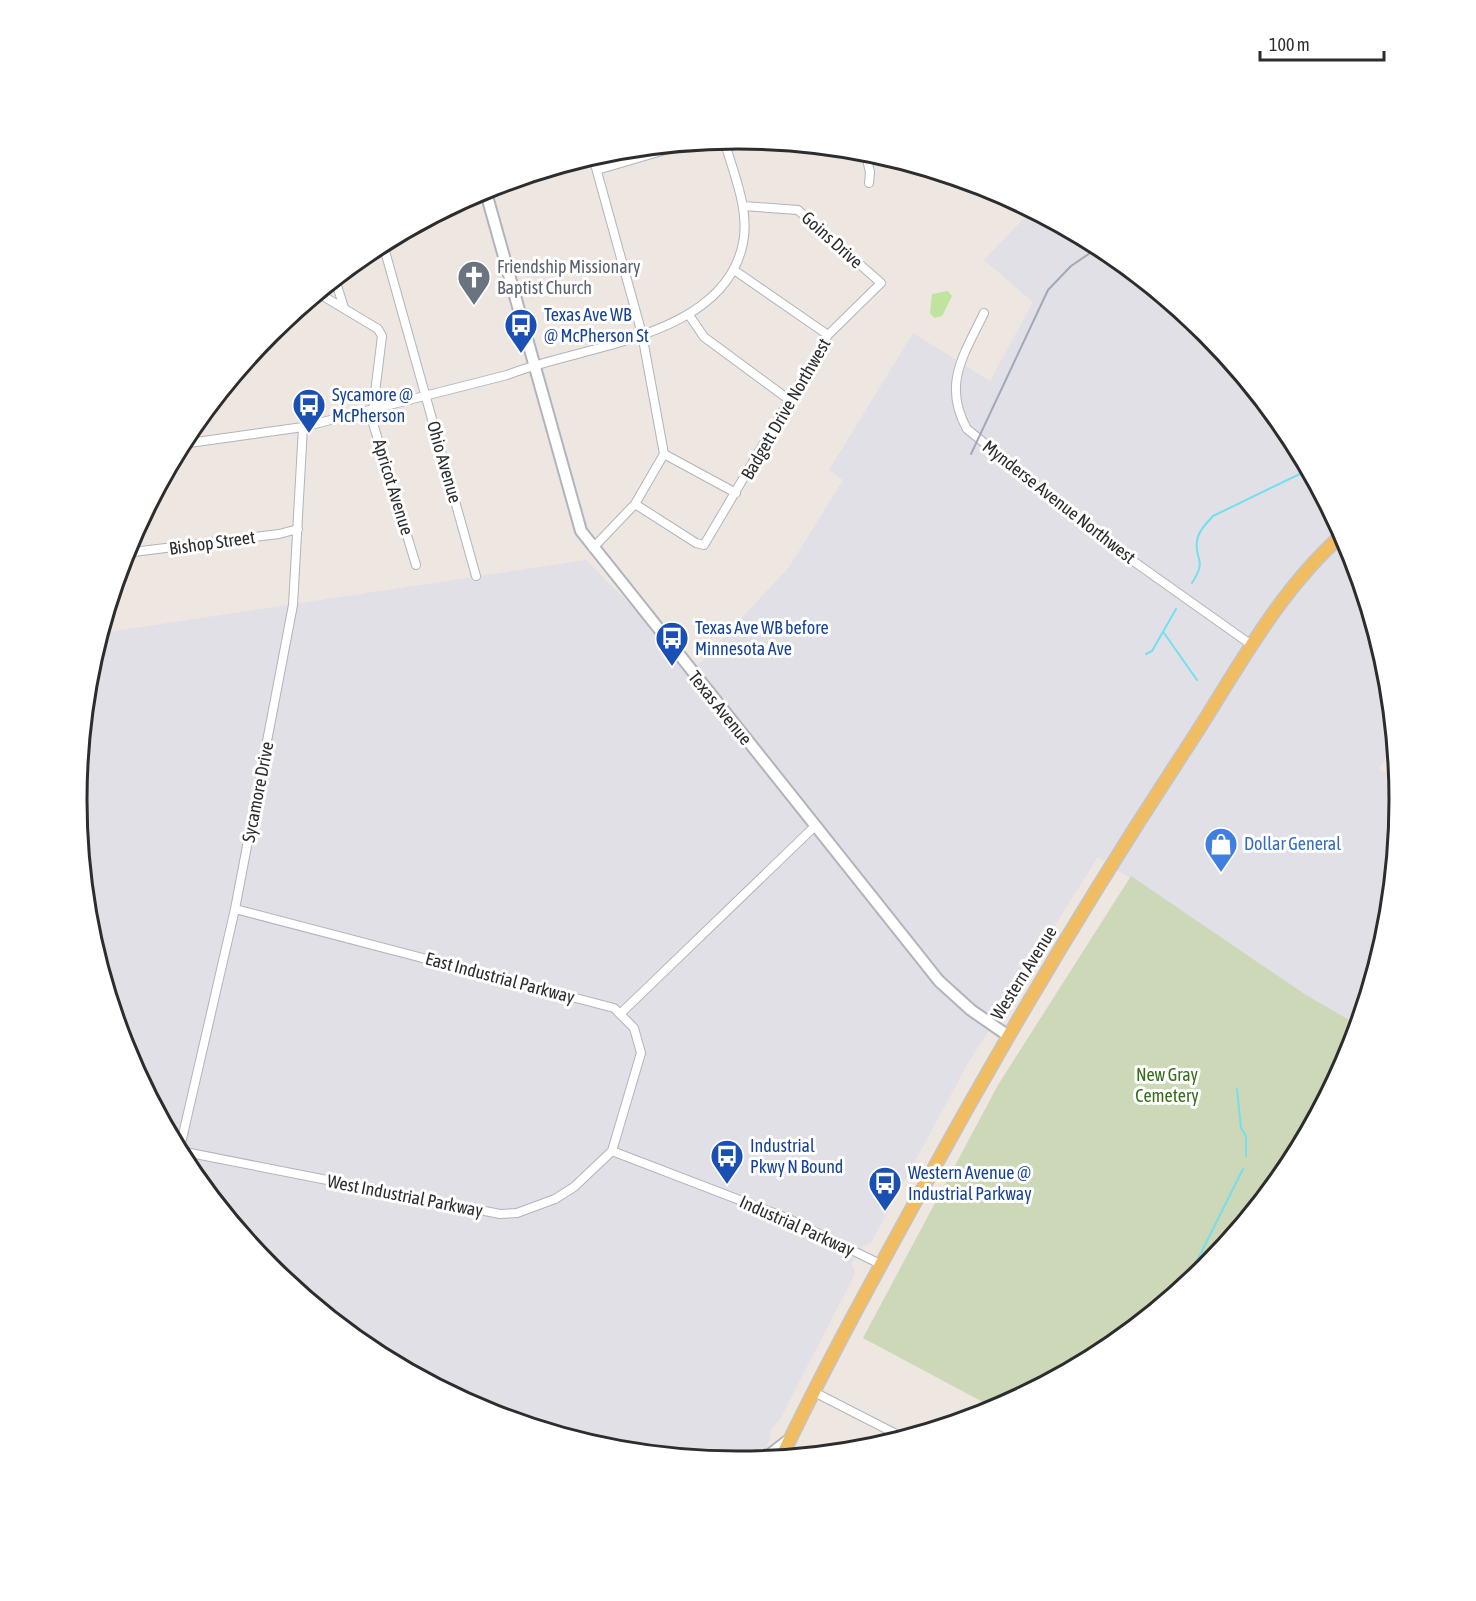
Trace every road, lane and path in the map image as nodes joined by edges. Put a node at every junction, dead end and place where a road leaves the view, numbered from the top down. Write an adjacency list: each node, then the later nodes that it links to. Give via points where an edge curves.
1 (727, 150): 8 (street)
2 (642, 157): 5 (street)
3 (867, 163): 6 (street)
4 (596, 166): 5 (street)
5 (597, 170): 17 (street)
6 (869, 183)
7 (488, 200): 19 (street, Texas Avenue)
8 (743, 206): 10 (street, via 744,242); 11 (street, Goins Drive, via 798,210)
9 (386, 253): 20 (street, Ohio Avenue)
10 (734, 270): 16 (street, via 710,300); 18 (street)
11 (881, 284): 18 (street, Badgett Drive Northwest)
12 (338, 288): 14 (street)
13 (326, 297): 14 (street)
14 (344, 308): 22 (street, via 378,329 382,336)
15 (984, 313): 34 (street, Mynderse Avenue Northwest, via 959,365 955,384 958,412 967,429 1112,546)
16 (688, 315): 17 (street); 21 (street, via 704,337)
17 (642, 334): 19 (street); 25 (street)
18 (828, 335): 21 (street, Badgett Drive Northwest)
19 (533, 365): 20 (street); 30 (street, Texas Avenue, via 574,515)
20 (424, 394): 22 (street); 33 (street, Ohio Avenue)
21 (788, 399): 26 (street, Badgett Drive Northwest)
22 (371, 410): 23 (street); 32 (street, Apricot Avenue)
23 (303, 427): 24 (street); 28 (street, Sycamore Drive)
24 (195, 442)
25 (664, 454): 26 (street); 27 (street)
26 (736, 493): 27 (street, Badgett Drive Northwest, via 704,545)
27 (635, 504): 30 (street)
28 (298, 529): 31 (street, Bishop Street); 36 (street, Sycamore Drive, via 293,605)
29 (1335, 542): 34 (main road, Western Avenue, via 1298,581)
30 (593, 548): 35 (street, Texas Avenue)
31 (137, 552)
32 (416, 565)
33 (476, 576)
34 (1252, 646): 38 (main road, Western Avenue)
35 (814, 827): 37 (street); 38 (street, Texas Avenue, via 939,981)
36 (235, 909): 37 (street, East Industrial Parkway, via 614,1008); 39 (street, Sycamore Drive)
37 (620, 1014): 40 (street, via 634,1028 641,1053)
38 (1007, 1035): 42 (main road, Western Avenue)
39 (182, 1139)
40 (612, 1151): 41 (street, West Industrial Parkway, via 574,1187 555,1199 517,1213 500,1214); 42 (street, Industrial Parkway, via 789,1219)
41 (192, 1155)
42 (880, 1264): 43 (main road, Western Avenue)
43 (814, 1392): 44 (street); 45 (main road, Western Avenue)
44 (893, 1432)
45 (790, 1439): 46 (street); 47 (main road, Western Avenue)
46 (775, 1450)
47 (785, 1450)

